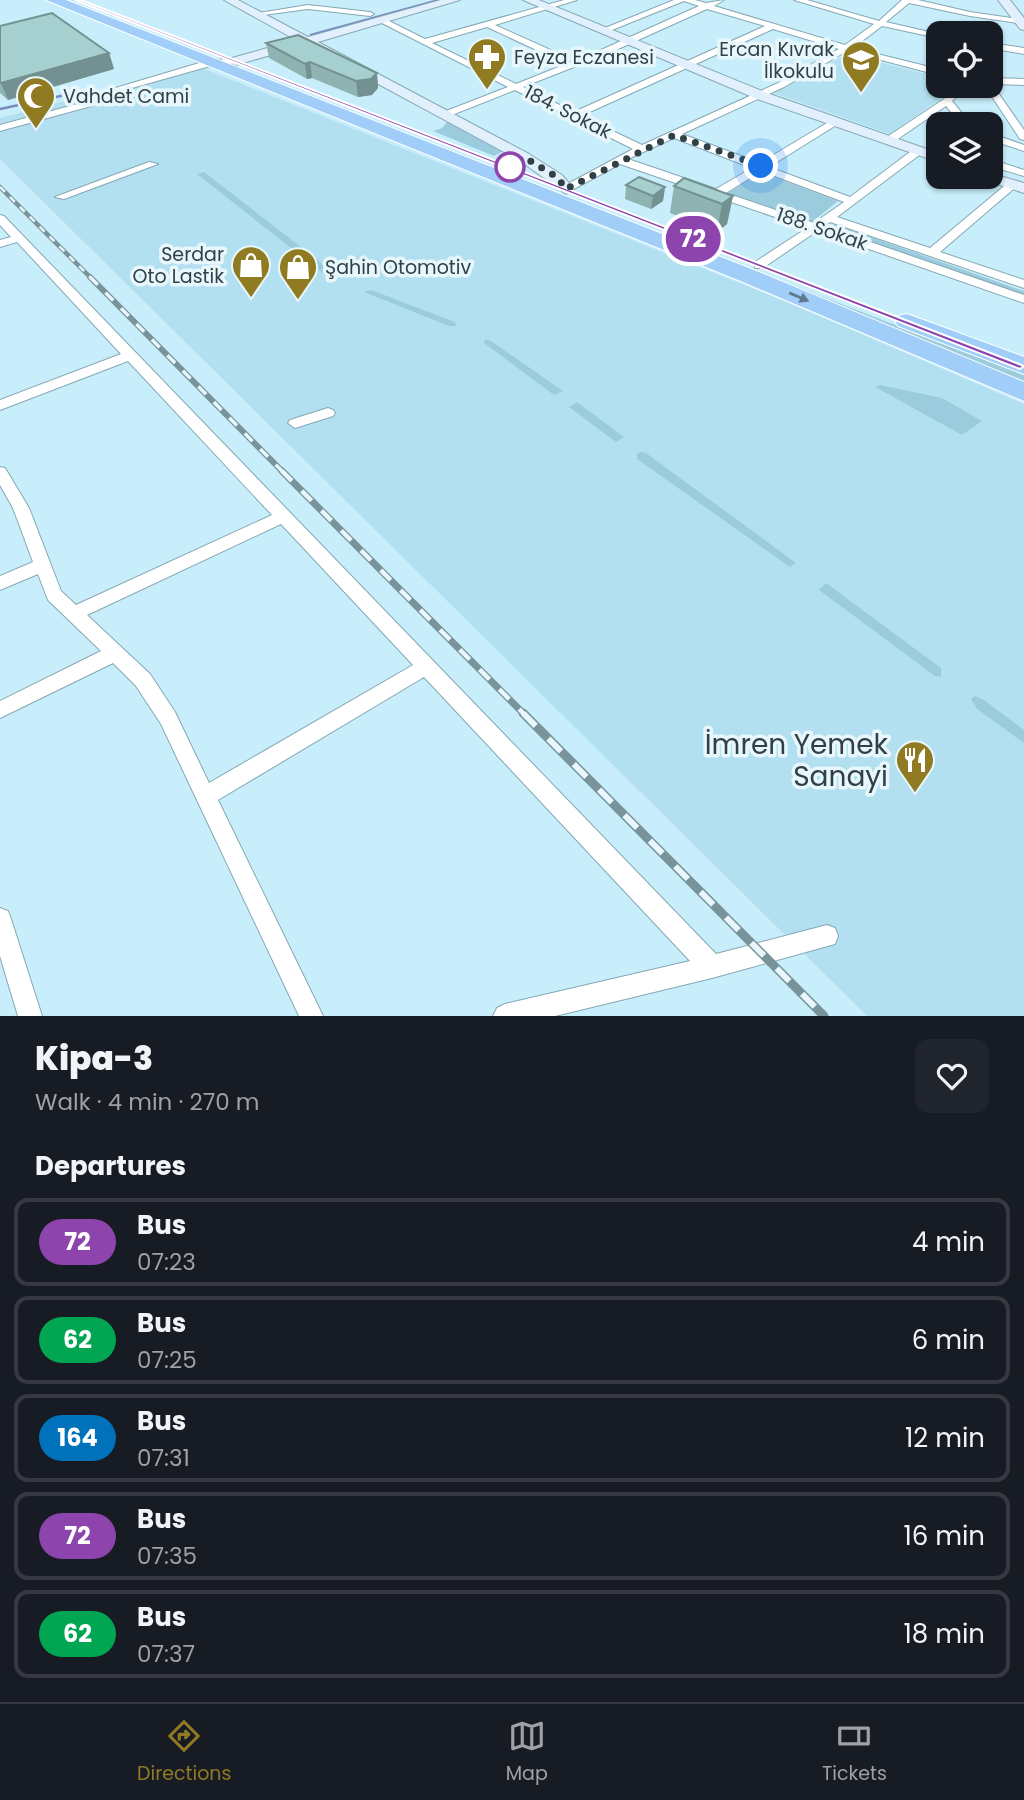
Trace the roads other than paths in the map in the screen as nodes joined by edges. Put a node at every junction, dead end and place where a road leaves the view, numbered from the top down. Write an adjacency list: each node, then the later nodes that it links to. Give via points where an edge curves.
1 (53, 0): 29 (highway)
2 (78, 0): 29 (highway)
3 (234, 0): 14 (main road)
4 (454, 0): 15 (main road)
5 (529, 0): 13 (main road)
6 (573, 0): 13 (street)
7 (681, 0): 20 (street)
8 (720, 0): 12 (street)
9 (798, 0): 17 (street)
10 (907, 0): 16 (street); 17 (street)
11 (1004, 0): 16 (main road)
12 (698, 2): 19 (street); 22 (street)
13 (548, 8): 18 (street); 20 (main road)
14 (256, 14): 15 (street, 184. Sokak, via 308,7); 23 (main road)
15 (375, 17): 23 (main road); 24 (street, 184. Sokak)
16 (1022, 23)
17 (882, 24): 21 (street); 26 (street)
18 (489, 25): 24 (street); 28 (street)
19 (773, 26): 26 (street); 30 (street)
20 (604, 30): 22 (main road)
21 (926, 33)
22 (626, 39): 28 (street); 30 (main road); 34 (street)
23 (305, 40): 29 (main road); 41 (main road)
24 (425, 42): 34 (street, 184. Sokak)
25 (1003, 47): 27 (street)
26 (848, 49): 31 (street); 35 (street)
27 (1024, 51)
28 (563, 60): 34 (street)
29 (221, 64): 36 (street); 60 (highway); 75 (highway, one-way to 75)
30 (689, 66): 35 (main road); 42 (street)
31 (926, 69)
32 (1024, 82): 33 (street)
33 (1003, 83)
34 (513, 84): 41 (street); 42 (street, 184. Sokak)
35 (759, 95): 44 (main road); 46 (street)
36 (103, 97): 43 (street); 45 (street)
37 (950, 98): 39 (street)
38 (999, 98): 47 (street)
39 (947, 101): 40 (street); 48 (street)
40 (956, 112)
41 (444, 115): 60 (main road, via 541,167)
42 (575, 116): 51 (street, 184. Sokak)
43 (0, 120)
44 (835, 122): 48 (main road); 56 (street)
45 (0, 128)
46 (674, 135): 51 (street); 56 (street)
47 (1024, 137)
48 (888, 141): 52 (main road)
49 (1003, 141): 50 (street)
50 (1024, 148)
51 (641, 149): 54 (street)
52 (926, 152)
53 (926, 155): 63 (street)
54 (620, 160): 60 (street); 61 (street, 188. Sokak)
55 (153, 164): 62 (street)
56 (761, 166): 61 (street); 63 (street)
57 (1003, 166): 58 (street)
58 (1024, 173)
59 (1018, 186): 69 (street)
60 (566, 189): 70 (highway)
61 (716, 194): 66 (street, 188. Sokak)
62 (60, 197)
63 (852, 201): 65 (street)
64 (0, 218): 67 (street)
65 (829, 218): 66 (street); 69 (street, 188. Sokak)
66 (816, 227): 70 (street); 72 (street, 188. Sokak)
67 (19, 238): 68 (street); 73 (street)
68 (0, 244)
69 (932, 253): 71 (street, 188. Sokak)
70 (759, 265): 74 (highway)
71 (1024, 284)
72 (1024, 299)
73 (130, 355): 76 (street); 80 (street)
74 (1024, 366)
75 (1024, 392)
76 (0, 405)
77 (328, 413): 78 (street)
78 (295, 423)
79 (0, 472): 81 (street, via 20,508)
80 (284, 516): 83 (street); 85 (street)
81 (41, 566): 82 (street); 83 (street, via 54,595)
82 (0, 583)
83 (74, 614): 84 (street)
84 (115, 653): 86 (street); 87 (street, via 143,680 168,718)
85 (426, 667): 87 (street); 90 (street)
86 (0, 710)
87 (205, 796): 92 (street)
88 (0, 919): 91 (street)
89 (827, 936): 90 (street)
90 (712, 967): 93 (street)
91 (30, 1016)
92 (311, 1016)
93 (505, 1016)

